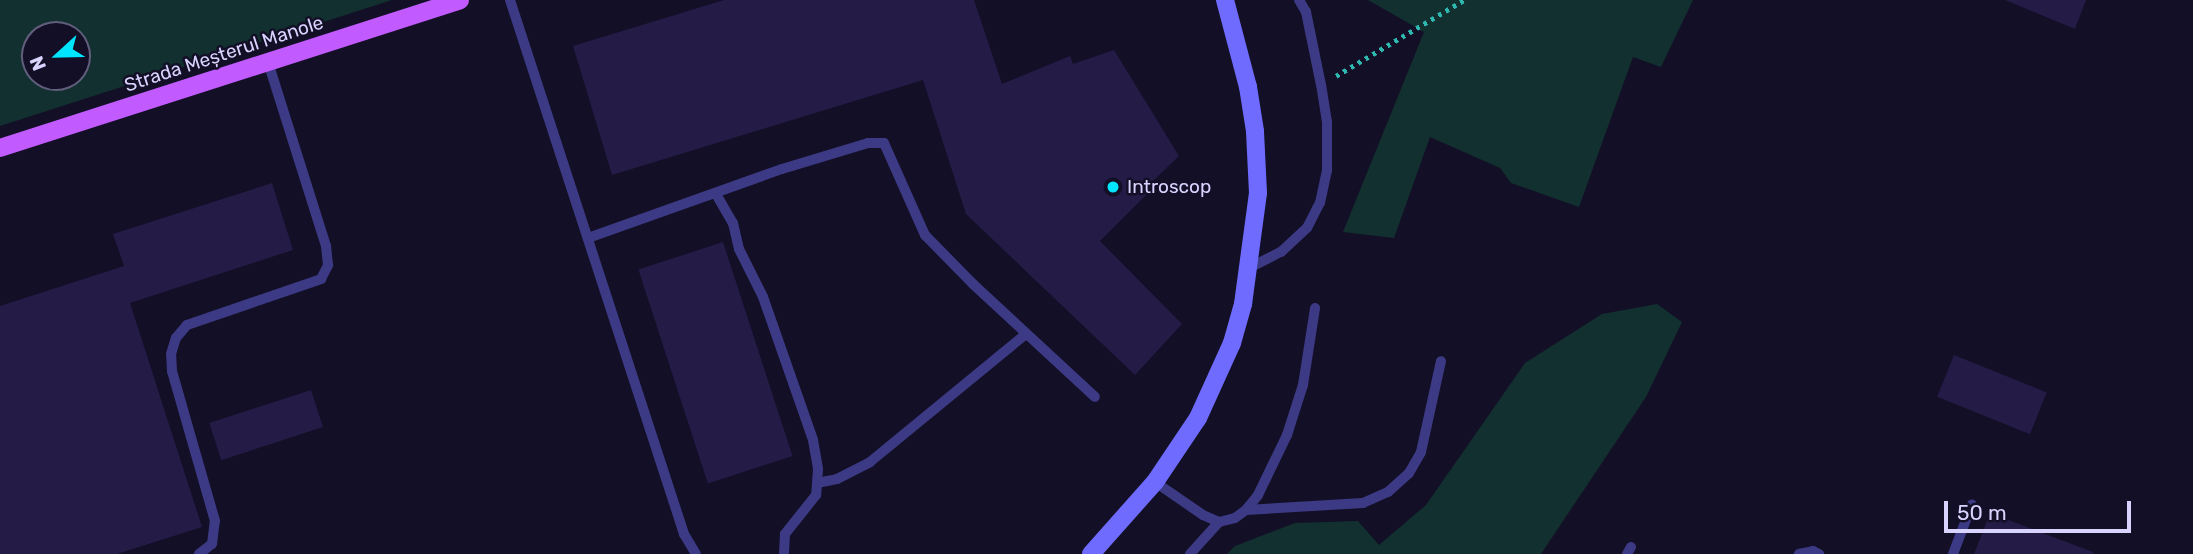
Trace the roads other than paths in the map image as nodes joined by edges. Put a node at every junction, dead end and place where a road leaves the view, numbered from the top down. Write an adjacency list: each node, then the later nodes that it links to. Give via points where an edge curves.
1 (460, 0): 5 (main road, Strada Meșterul Manole)
2 (510, 0): 8 (lane)
3 (1299, 0): 9 (lane, via 1306,12 1328,122 1327,171 1320,203 1307,228 1281,252)
4 (1225, 1): 9 (main road, via 1255,131 1258,193)
5 (268, 62): 6 (main road, Strada Meșterul Manole); 19 (lane, via 328,265 320,279 187,326 176,338 172,371 215,522 212,544)
6 (0, 148)
7 (716, 194): 8 (lane); 11 (lane, via 782,169 868,143 884,143 925,235); 15 (lane, via 733,223 739,249 768,310 813,440)
8 (588, 238): 20 (lane, via 684,534)
9 (1249, 268): 14 (main road, via 1232,343 1219,373 1198,418)
10 (1315, 308): 17 (lane, via 1303,385 1287,435 1258,495)
11 (1026, 334): 13 (lane); 15 (lane, via 870,462 837,480)
12 (1441, 361): 17 (lane, via 1421,452 1409,473 1388,492 1363,503)
13 (1095, 397)
14 (1155, 482): 18 (lane); 22 (main road)
15 (817, 483): 21 (lane, via 816,495 785,534)
16 (1972, 505): 26 (lane)
17 (1245, 510): 18 (lane)
18 (1219, 522): 23 (lane)
19 (199, 554)
20 (696, 554)
21 (784, 554)
22 (1091, 554)
23 (1191, 554)
24 (1800, 554): 25 (lane)
25 (1819, 554)
26 (1953, 554)

